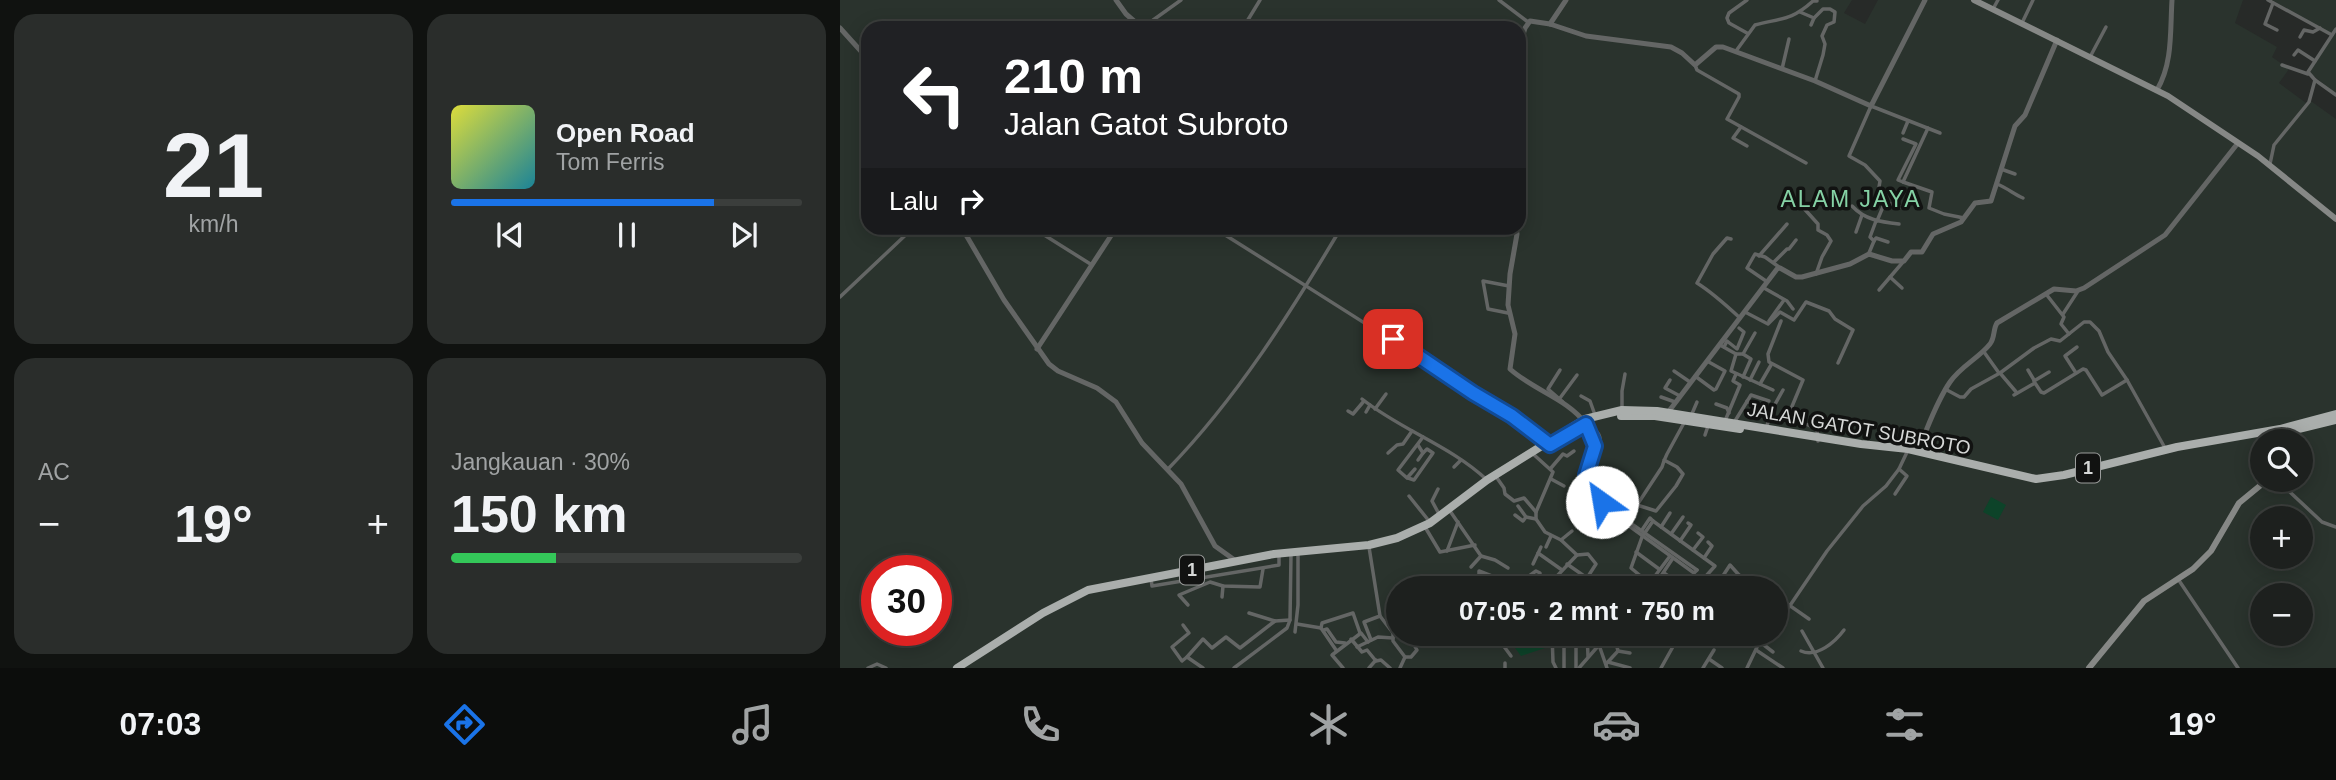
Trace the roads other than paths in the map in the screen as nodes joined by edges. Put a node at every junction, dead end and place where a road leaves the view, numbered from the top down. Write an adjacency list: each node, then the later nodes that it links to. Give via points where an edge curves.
1 (1181, 0): 19 (street)
2 (1260, 0): 20 (street)
3 (1499, 0): 21 (street)
4 (1566, 0): 23 (street)
5 (1747, 0): 31 (street, via 1727,18)
6 (1925, 0): 49 (street)
7 (1974, 0): 14 (main road)
8 (1998, 0): 15 (street)
9 (2033, 0): 22 (street)
10 (2172, 0): 47 (street, via 2169,58)
11 (1118, 1): 18 (street)
12 (1817, 1): 16 (street)
13 (2271, 1): 28 (street); 30 (street, via 2265,24)
14 (1986, 2): 15 (main road)
15 (1993, 9): 22 (main road)
16 (1800, 12): 17 (street); 31 (street, via 1755,25)
17 (1814, 18): 24 (street); 46 (street, via 1823,9 1835,12 1822,36 1825,46)
18 (1134, 21)
19 (1152, 21)
20 (1246, 21)
21 (1528, 22): 23 (street); 27 (street)
22 (2022, 23): 35 (main road)
23 (1550, 24): 41 (street, via 1586,36 1671,47)
24 (1811, 25)
25 (2106, 27): 39 (street)
26 (840, 28): 36 (street)
27 (1526, 28)
28 (2319, 28): 32 (street); 33 (street, via 2304,30)
29 (2336, 29): 32 (street)
30 (2277, 30)
31 (1747, 33): 37 (street)
32 (2332, 35): 40 (street)
33 (2300, 37)
34 (1789, 39): 43 (street)
35 (2057, 40): 39 (main road); 60 (street, via 2025,115 2015,126)
36 (861, 51)
37 (1736, 51): 41 (street, via 1718,47); 43 (street)
38 (2294, 55): 40 (street, via 2298,50)
39 (2090, 57): 47 (main road)
40 (2315, 61): 44 (street)
41 (1695, 65): 51 (street, via 1739,94 1727,119)
42 (2282, 65): 44 (street)
43 (1782, 69): 46 (street)
44 (2308, 74): 45 (street)
45 (2315, 80): 48 (street); 59 (street, via 2309,102 2274,145)
46 (1815, 81): 49 (street)
47 (2157, 90): 56 (main road)
48 (2336, 95)
49 (1871, 106): 50 (street); 64 (street, via 1849,156 1880,181)
50 (1908, 121): 52 (street); 53 (street)
51 (1741, 127): 57 (street, via 1733,138); 58 (street)
52 (1928, 128): 54 (street); 62 (street)
53 (1903, 133)
54 (1940, 133)
55 (1903, 139): 62 (street, via 1916,145 1898,180)
56 (2238, 143): 59 (main road); 100 (street, via 2165,235)
57 (1747, 146)
58 (1806, 163)
59 (2270, 164): 71 (main road)
60 (2001, 169): 61 (street); 63 (street)
61 (2015, 174)
62 (1903, 182): 70 (street, via 1932,192 1928,208)
63 (1997, 184): 65 (street); 70 (street, via 1991,201 1975,203)
64 (1878, 193)
65 (2023, 198)
66 (1799, 200): 93 (street, via 1831,241)
67 (1852, 206): 69 (street)
68 (1904, 208): 72 (street, via 1885,202)
69 (1862, 215): 72 (street); 75 (street)
70 (1966, 218): 89 (street, via 1935,232 1922,252 1911,251)
71 (2336, 219)
72 (1877, 221): 74 (street); 85 (street, via 1870,237)
73 (1787, 224): 88 (street)
74 (1899, 225)
75 (1856, 232)
76 (906, 235): 102 (street)
77 (966, 235): 115 (street)
78 (1044, 235): 91 (street)
79 (1111, 235): 91 (street)
80 (1225, 235): 97 (street)
81 (1337, 235): 97 (street)
82 (1513, 235): 96 (street)
83 (1731, 239): 107 (street, via 1718,247 1697,283)
84 (1796, 240): 90 (street)
85 (1874, 241): 86 (street); 87 (street)
86 (1888, 242)
87 (1869, 254): 89 (street); 93 (street)
88 (1759, 256): 90 (street); 95 (street, via 1755,254 1746,268)
89 (1904, 261): 94 (street)
90 (1774, 262): 92 (street)
91 (1092, 265): 115 (street)
92 (1780, 268): 93 (street, via 1799,278); 95 (street)
93 (1816, 274)
94 (1890, 276): 98 (street); 99 (street)
95 (1764, 284): 103 (street); 107 (street)
96 (1509, 286): 105 (street); 105 (street, via 1483,281 1488,309)
97 (1306, 287): 178 (street); 190 (street, via 1236,390)
98 (1902, 288)
99 (1879, 290)
100 (2078, 291): 101 (street, via 2056,288); 106 (street)
101 (2046, 294): 106 (street); 116 (street, via 1997,323 1992,341)
102 (840, 297)
103 (1784, 300): 104 (street); 109 (street)
104 (1793, 309)
105 (1508, 313): 146 (street, via 1515,334 1510,369)
106 (2063, 314): 112 (street, via 2061,324)
107 (1743, 315): 109 (street); 113 (street)
108 (1781, 321): 122 (street, via 1768,354)
109 (1767, 324): 121 (street, via 1780,312 1794,320 1806,302 1829,311 1853,329)
110 (1739, 328): 117 (street, via 1744,332)
111 (1755, 333): 118 (street)
112 (2069, 334): 127 (street, via 2034,348); 136 (street, via 2084,322 2094,324)
113 (1722, 346): 117 (street, via 1727,341); 119 (street)
114 (2077, 347): 128 (street, via 2065,356)
115 (1037, 349): 190 (street, via 1055,370 1097,388 1116,402 1139,440)
116 (1982, 350): 127 (street); 139 (street)
117 (1737, 351): 118 (street); 130 (street, via 1731,370)
118 (1743, 353): 132 (street, via 1751,359)
119 (1707, 361): 133 (street); 133 (street, via 1725,372 1716,389)
120 (1759, 362): 135 (street)
121 (1838, 363)
122 (1771, 365): 138 (street); 176 (street, via 1803,380 1788,418 1814,427)
123 (1560, 370): 146 (street, via 1548,388)
124 (2028, 370): 137 (street)
125 (1674, 371): 133 (street)
126 (2049, 372): 137 (street)
127 (1999, 373): 137 (street, via 2015,394); 139 (street, via 1963,397)
128 (2076, 373): 136 (street, via 2085,369 2103,395); 137 (street, via 2043,393)
129 (1625, 374): 154 (street)
130 (1736, 374): 132 (street); 163 (street, via 1733,381 1741,386)
131 (1577, 375): 146 (street)
132 (1743, 377): 135 (street)
133 (1692, 379): 144 (street)
134 (1671, 380): 144 (street, via 1665,388)
135 (1750, 380): 138 (street)
136 (2127, 380): 182 (street)
137 (2035, 382)
138 (1760, 384): 140 (street)
139 (1945, 388): 181 (street)
140 (1773, 390)
141 (1783, 390): 168 (street)
142 (1386, 394): 153 (street)
143 (1581, 396): 159 (street, via 1591,402)
144 (1680, 396): 149 (street)
145 (1661, 397): 149 (street)
146 (1562, 401): 165 (street)
147 (1747, 401): 148 (street, via 1752,394); 155 (street); 163 (street)
148 (1769, 401)
149 (1676, 402): 160 (street)
150 (1696, 402): 161 (street)
151 (1716, 404): 163 (street, via 1727,408)
152 (1370, 405): 153 (street); 156 (street, via 1363,400 1353,414); 157 (street)
153 (1375, 409): 166 (street)
154 (1622, 410): 159 (highway, JALAN GATOT SUBROTO / 1); 160 (highway, JALAN GATOT SUBROTO / 1)
155 (1762, 410)
156 (1349, 411)
157 (1366, 412)
158 (2336, 414): 169 (highway, JALAN GATOT SUBROTO / 1)
159 (1595, 415): 165 (highway, JALAN GATOT SUBROTO / 1)
160 (1665, 415): 161 (highway, JALAN GATOT SUBROTO / 1); 165 (highway, JALAN GATOT SUBROTO / 1, via 1623,415)
161 (1687, 417): 163 (highway, JALAN GATOT SUBROTO / 1); 167 (highway, JALAN GATOT SUBROTO / 1); 188 (street)
162 (1400, 418): 166 (street)
163 (1729, 419): 168 (highway, JALAN GATOT SUBROTO / 1)
164 (2336, 420): 170 (highway, JALAN GATOT SUBROTO / 1)
165 (1585, 422): 172 (street); 173 (street); 178 (highway, JALAN GATOT SUBROTO / 1)
166 (1397, 423): 171 (street)
167 (1709, 425): 174 (street); 176 (highway, JALAN GATOT SUBROTO / 1)
168 (1766, 428): 176 (highway, JALAN GATOT SUBROTO / 1)
169 (2300, 429)
170 (2305, 429)
171 (1412, 431): 175 (street); 183 (street, via 1403,444)
172 (1597, 431): 173 (street); 204 (street, via 1601,445 1589,473)
173 (1590, 434): 204 (street, via 1595,446 1586,475)
174 (1705, 435)
175 (1423, 437): 179 (street); 187 (street)
176 (1822, 440): 181 (highway, JALAN GATOT SUBROTO / 1)
177 (2250, 440): 182 (highway, JALAN GATOT SUBROTO / 1)
178 (1553, 442): 185 (highway, JALAN GATOT SUBROTO / 1)
179 (1418, 445): 184 (street); 194 (street, via 1398,470)
180 (1574, 451): 192 (street, via 1563,454)
181 (1912, 452): 182 (highway, JALAN GATOT SUBROTO / 1, via 2023,478 2048,478); 193 (street)
182 (2166, 452)
183 (1388, 453)
184 (1423, 453): 186 (street); 194 (street, via 1427,449 1433,453 1414,480)
185 (1532, 453): 192 (street); 195 (highway, JALAN GATOT SUBROTO / 1); 197 (highway, JALAN GATOT SUBROTO / 1)
186 (1418, 460)
187 (1461, 460): 189 (street); 197 (street)
188 (1664, 460): 188 (street, via 1638,499 1637,505 1656,511 1676,486 1683,474)
189 (1454, 467)
190 (1168, 469): 237 (street, via 1185,489 1215,546)
191 (1415, 469): 194 (street)
192 (1551, 469): 196 (street)
193 (1899, 469): 202 (street, via 1907,476); 263 (street, via 1827,551)
194 (1408, 478)
195 (1497, 478): 206 (street, via 1505,494 1514,501 1524,498); 208 (highway, JALAN GATOT SUBROTO / 1)
196 (1551, 479): 198 (street); 206 (street)
197 (1487, 480): 208 (highway, JALAN GATOT SUBROTO / 1)
198 (1564, 486)
199 (1438, 489): 208 (street, via 1432,501)
200 (2252, 492): 259 (main road, via 2239,503 2211,551)
201 (2290, 492): 217 (street, via 2322,522)
202 (1895, 494)
203 (1409, 496): 215 (street)
204 (1601, 503): 222 (street)
205 (1518, 506): 210 (street)
206 (1536, 512): 212 (street)
207 (1670, 513): 216 (street)
208 (1444, 514): 213 (street); 215 (highway, JALAN GATOT SUBROTO / 1)
209 (1515, 514): 210 (street, via 1523,521)
210 (1526, 517): 212 (street)
211 (1683, 517): 220 (street)
212 (1535, 519): 221 (street)
213 (1458, 522): 227 (street); 230 (street)
214 (1688, 523): 224 (street, via 1691,525)
215 (1427, 524): 226 (highway, JALAN GATOT SUBROTO / 1); 230 (street, via 1438,550)
216 (1661, 527): 220 (street); 222 (street, via 1650,519)
217 (2336, 527)
218 (1572, 531): 223 (street)
219 (1698, 533): 228 (street, via 1703,537)
220 (1671, 534): 224 (street)
221 (1551, 536): 223 (street); 232 (street)
222 (1644, 536): 231 (street); 235 (street)
223 (1561, 540): 234 (street)
224 (1680, 541): 228 (street)
225 (1708, 542): 236 (street, via 1712,546)
226 (1369, 545): 229 (highway, JALAN GATOT SUBROTO / 1); 266 (street)
227 (1478, 550): 230 (street); 240 (street); 241 (street)
228 (1693, 550): 236 (street)
229 (1294, 551): 233 (highway, JALAN GATOT SUBROTO / 1); 268 (street); 270 (street)
230 (1447, 551)
231 (1636, 552): 245 (street); 252 (street, via 1631,569)
232 (1538, 553): 238 (street); 243 (street)
233 (1279, 554): 237 (highway, JALAN GATOT SUBROTO / 1); 242 (street, via 1279,565)
234 (1577, 555): 239 (street); 251 (street, via 1588,554 1597,565)
235 (1672, 556): 235 (street, via 1698,570 1694,573); 245 (street)
236 (1704, 558): 256 (street, via 1715,566)
237 (1240, 561): 244 (street); 258 (highway, JALAN GATOT SUBROTO / 1)
238 (1533, 564)
239 (1567, 564): 243 (street); 250 (street)
240 (1471, 567)
241 (1508, 568)
242 (1263, 569): 244 (street); 260 (street, via 1260,587)
243 (1562, 570): 249 (street)
244 (1241, 571): 258 (street, via 1152,586)
245 (1662, 571): 253 (street); 254 (street); 255 (street)
246 (1739, 575): 257 (street, via 1730,565)
247 (1479, 576): 248 (street, via 1479,571)
248 (1492, 576)
249 (1557, 576)
250 (1584, 576)
251 (1589, 576)
252 (1638, 576)
253 (1657, 576)
254 (1660, 576)
255 (1669, 576)
256 (1706, 576)
257 (1722, 576)
258 (1151, 578): 314 (highway, JALAN GATOT SUBROTO / 1, via 1070,598)
259 (2178, 579): 330 (main road, via 2144,601); 331 (street)
260 (1223, 586): 261 (street); 262 (street, via 1210,582 1179,596)
261 (1222, 597)
262 (1188, 606)
263 (1790, 606): 264 (street); 267 (street)
264 (1788, 610)
265 (1249, 612): 269 (street)
266 (1380, 617): 272 (street); 280 (street, via 1364,622)
267 (1809, 619)
268 (1290, 620): 269 (street); 316 (street, via 1287,628)
269 (1275, 621): 306 (street, via 1242,648 1226,637 1212,648 1203,639)
270 (1297, 624): 273 (street); 276 (street)
271 (1183, 625): 306 (street, via 1189,633 1172,647 1183,661)
272 (1386, 626)
273 (1322, 629): 277 (street, via 1323,622 1353,613); 281 (street, via 1328,629 1336,642); 297 (street)
274 (1844, 630): 303 (street)
275 (1802, 631): 303 (street)
276 (1295, 632)
277 (1360, 634): 279 (street); 280 (street)
278 (1386, 636): 280 (street)
279 (1350, 639): 281 (street); 295 (street)
280 (1369, 642): 295 (street)
281 (1345, 643): 297 (street)
282 (1399, 646): 307 (street)
283 (1415, 646): 307 (street, via 1418,650)
284 (1505, 646): 304 (street)
285 (1552, 646): 320 (street)
286 (1564, 646): 321 (street)
287 (1576, 646): 322 (street)
288 (1588, 646): 305 (street)
289 (1598, 646): 305 (street)
290 (1599, 646): 310 (street)
291 (1617, 646): 299 (street)
292 (1676, 646): 324 (street)
293 (1757, 646): 296 (street)
294 (1766, 646): 301 (street)
295 (1357, 647): 309 (street)
296 (1755, 649): 327 (street); 328 (street)
297 (1336, 650): 317 (street, via 1332,655)
298 (1714, 650): 308 (street)
299 (1618, 651): 302 (street); 310 (street)
300 (1801, 651): 303 (street)
301 (1773, 652)
302 (1630, 653)
303 (1815, 654): 329 (street)
304 (1511, 656)
305 (1588, 656): 322 (street)
306 (1187, 657): 315 (street)
307 (1405, 657): 319 (street)
308 (1709, 659): 325 (street); 326 (street)
309 (1376, 660): 311 (street); 318 (street)
310 (1607, 665): 323 (street)
311 (1371, 667)
312 (868, 668): 313 (street, via 879,664)
313 (886, 668)
314 (957, 668)
315 (1203, 668)
316 (1234, 668)
317 (1343, 668)
318 (1390, 668)
319 (1400, 668)
320 (1556, 668)
321 (1564, 668)
322 (1577, 668)
323 (1630, 668)
324 (1661, 668)
325 (1703, 668)
326 (1722, 668)
327 (1747, 668)
328 (1783, 668)
329 (1823, 668)
330 (2089, 668)
331 (2238, 668)

